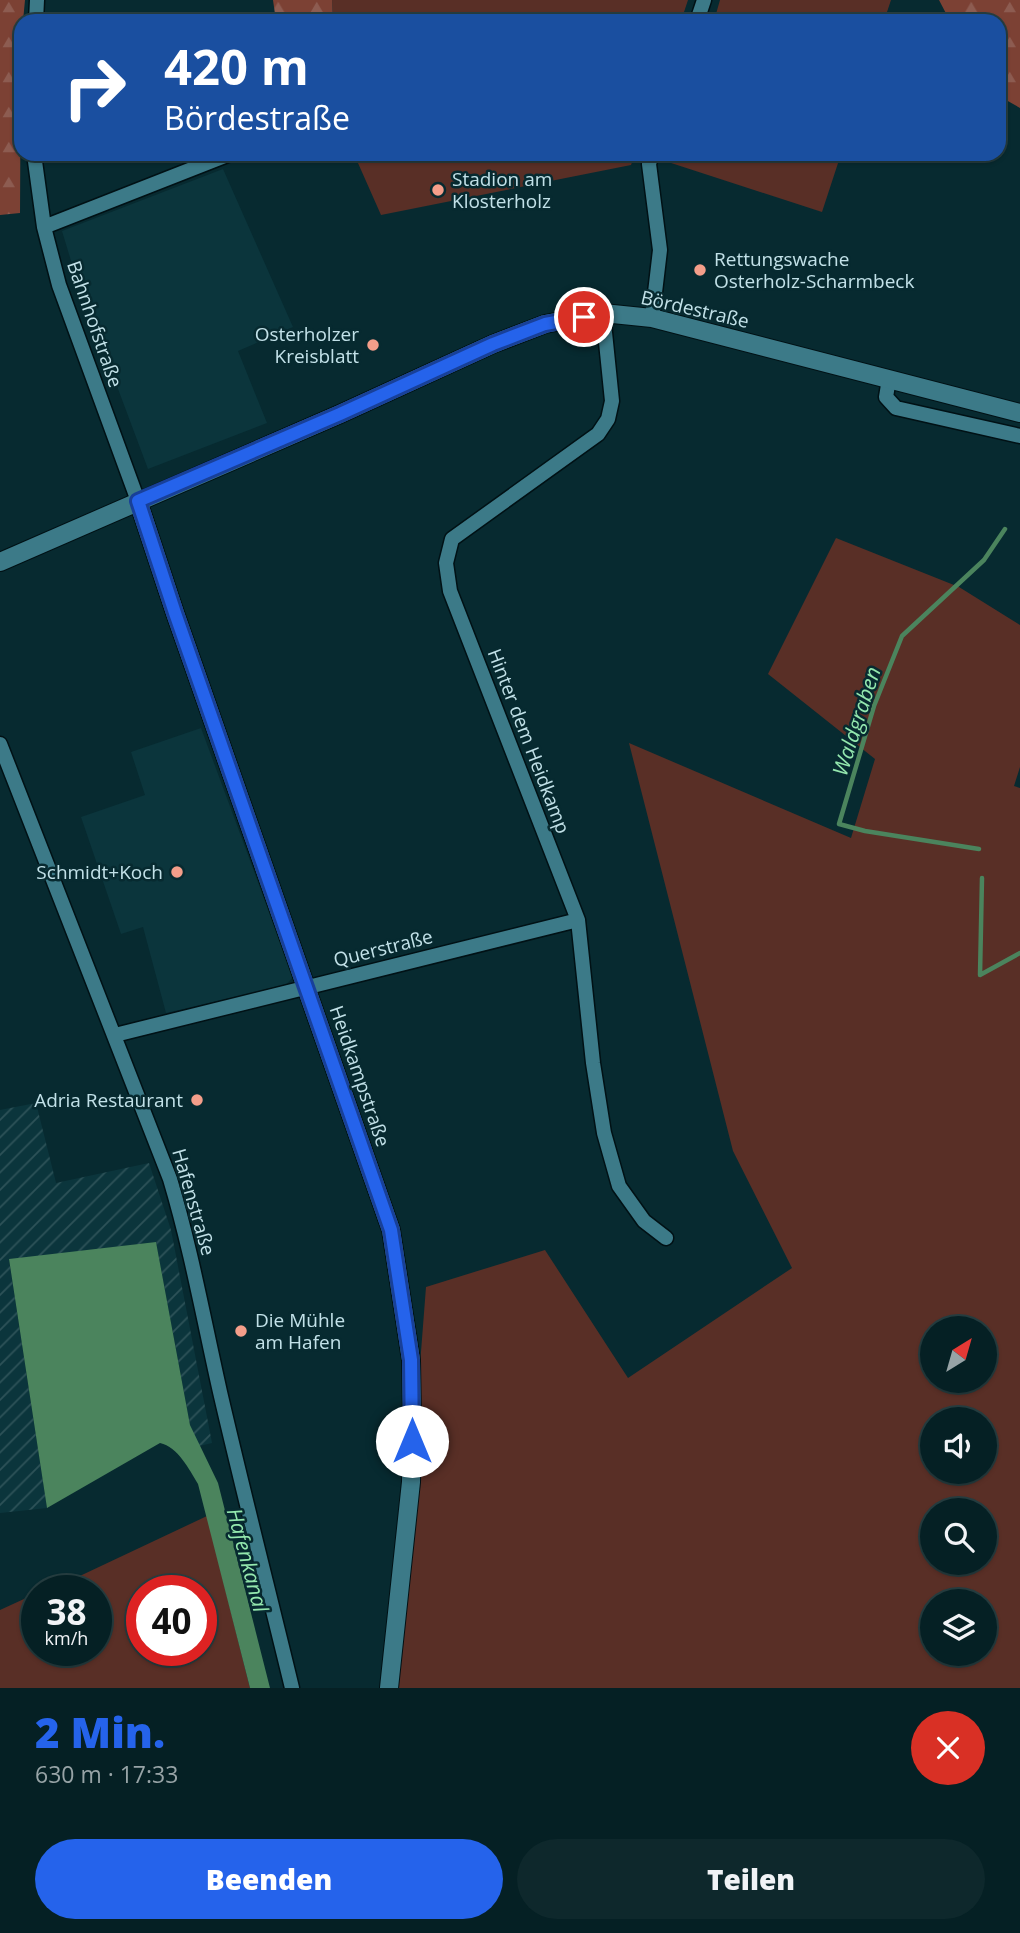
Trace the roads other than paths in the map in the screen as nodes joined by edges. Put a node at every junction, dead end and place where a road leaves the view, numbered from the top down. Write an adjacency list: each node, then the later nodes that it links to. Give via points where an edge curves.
1 (35, 161): 4 (street, Bahnhofstraße)
2 (212, 161): 4 (street)
3 (650, 161): 6 (street, via 660,250)
4 (44, 227): 10 (street, Bahnhofstraße, via 59,285)
5 (603, 313): 6 (street, Bördestraße); 10 (street, Bördestraße, via 545,324 493,344); 13 (street, Hinter dem Heidkamp, via 612,401 608,419 598,434 452,539 446,563 450,591)
6 (652, 318): 7 (street, Bördestraße)
7 (889, 379): 8 (street, Bördestraße); 9 (street, via 886,397 895,408)
8 (1020, 413)
9 (1020, 436)
10 (138, 501): 11 (street, Bördestraße); 14 (street, Heidkampstraße)
11 (0, 562)
12 (0, 744): 15 (street, Hafenstraße)
13 (578, 920): 14 (street, Querstraße); 16 (street, Hinter dem Heidkamp, via 593,1063 613,1169 626,1199)
14 (307, 986): 15 (street, Querstraße); 18 (street, Heidkampstraße, via 391,1230 411,1360 411,1482)
15 (115, 1035): 17 (street, Hafenstraße, via 170,1179 187,1238)
16 (666, 1238)
17 (292, 1688)
18 (389, 1688)

